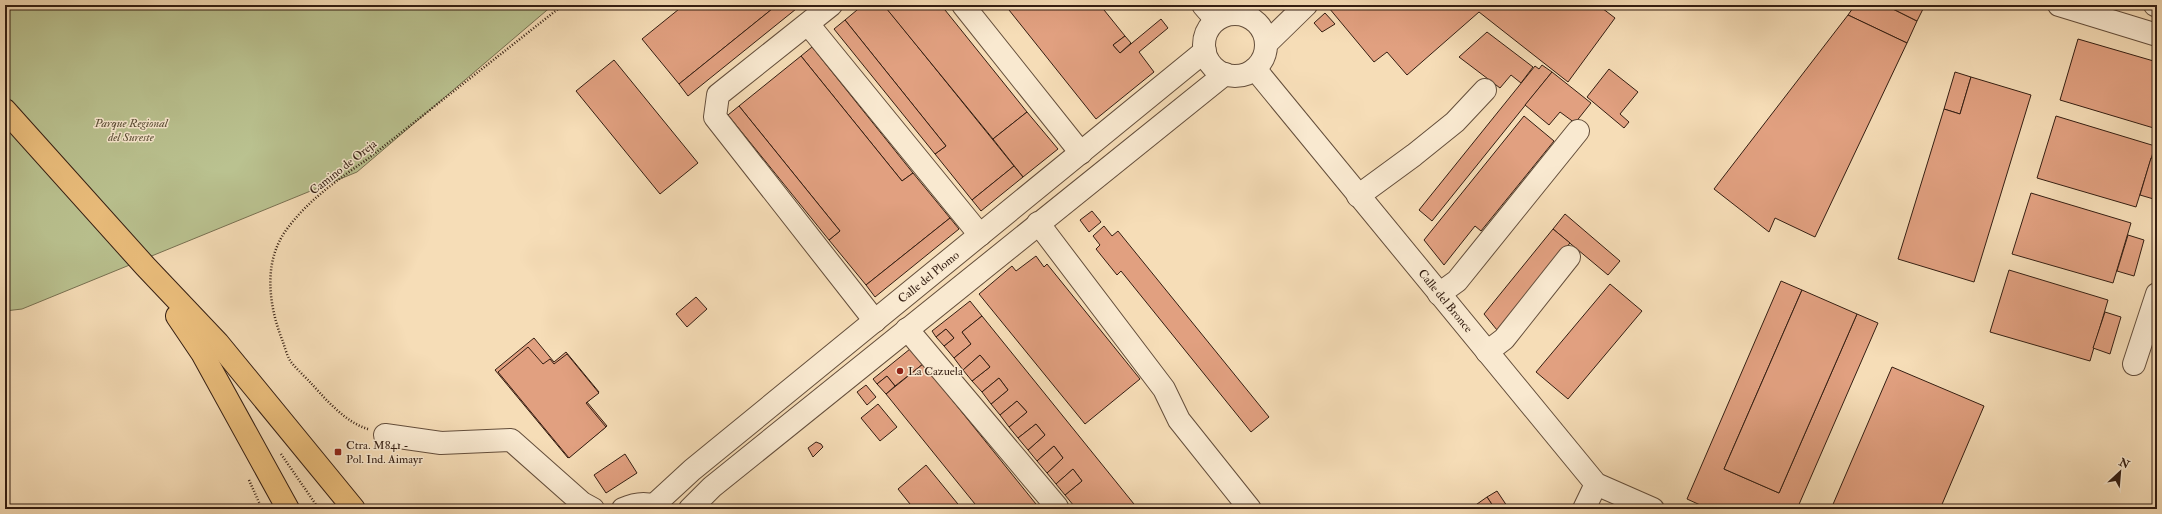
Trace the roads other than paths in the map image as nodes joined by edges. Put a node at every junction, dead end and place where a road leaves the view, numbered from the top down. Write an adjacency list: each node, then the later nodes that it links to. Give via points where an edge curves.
1 (830, 5): 7 (street)
2 (962, 5): 16 (street)
3 (1306, 5): 9 (street)
4 (2059, 5): 8 (street)
5 (1251, 10): 6 (street, via 1225,15); 9 (street, via 1263,32)
6 (1210, 13): 10 (street)
7 (808, 24): 19 (street); 24 (street, via 718,95 714,117)
8 (2157, 35)
9 (1266, 44): 11 (street, via 1263,58)
10 (1204, 51): 12 (street, via 1208,61); 16 (street, Calle del Plomo)
11 (1255, 69): 12 (street, via 1235,76); 17 (street, Calle del Bronce)
12 (1225, 74): 18 (street)
13 (1485, 90): 17 (street, via 1455,122)
14 (5, 110): 21 (main road)
15 (1578, 131): 22 (street, via 1457,281)
16 (1080, 153): 19 (street, Calle del Plomo)
17 (1358, 196): 22 (street, Calle del Bronce)
18 (1038, 223): 25 (street); 37 (street, via 1164,389 1179,420)
19 (980, 235): 24 (street, Calle del Plomo)
20 (1569, 258): 26 (street, via 1504,339)
21 (145, 266): 32 (main road, via 202,353); 33 (main road, via 218,343)
22 (1439, 294): 26 (street, Calle del Bronce)
23 (2157, 294): 27 (street)
24 (876, 321): 30 (street, Calle del Plomo, via 692,470)
25 (907, 329): 31 (street); 36 (street, via 712,488)
26 (1487, 352): 29 (street, Calle del Bronce)
27 (2134, 364)
28 (385, 435): 34 (street, via 441,443 512,440 582,503)
29 (1596, 484): 38 (street); 39 (street, Calle del Bronce)
30 (657, 507): 35 (street, via 638,503)
31 (1057, 507)
32 (288, 509)
33 (354, 509)
34 (593, 509)
35 (623, 509)
36 (690, 509)
37 (1250, 509)
38 (1584, 509)
39 (1653, 509)

